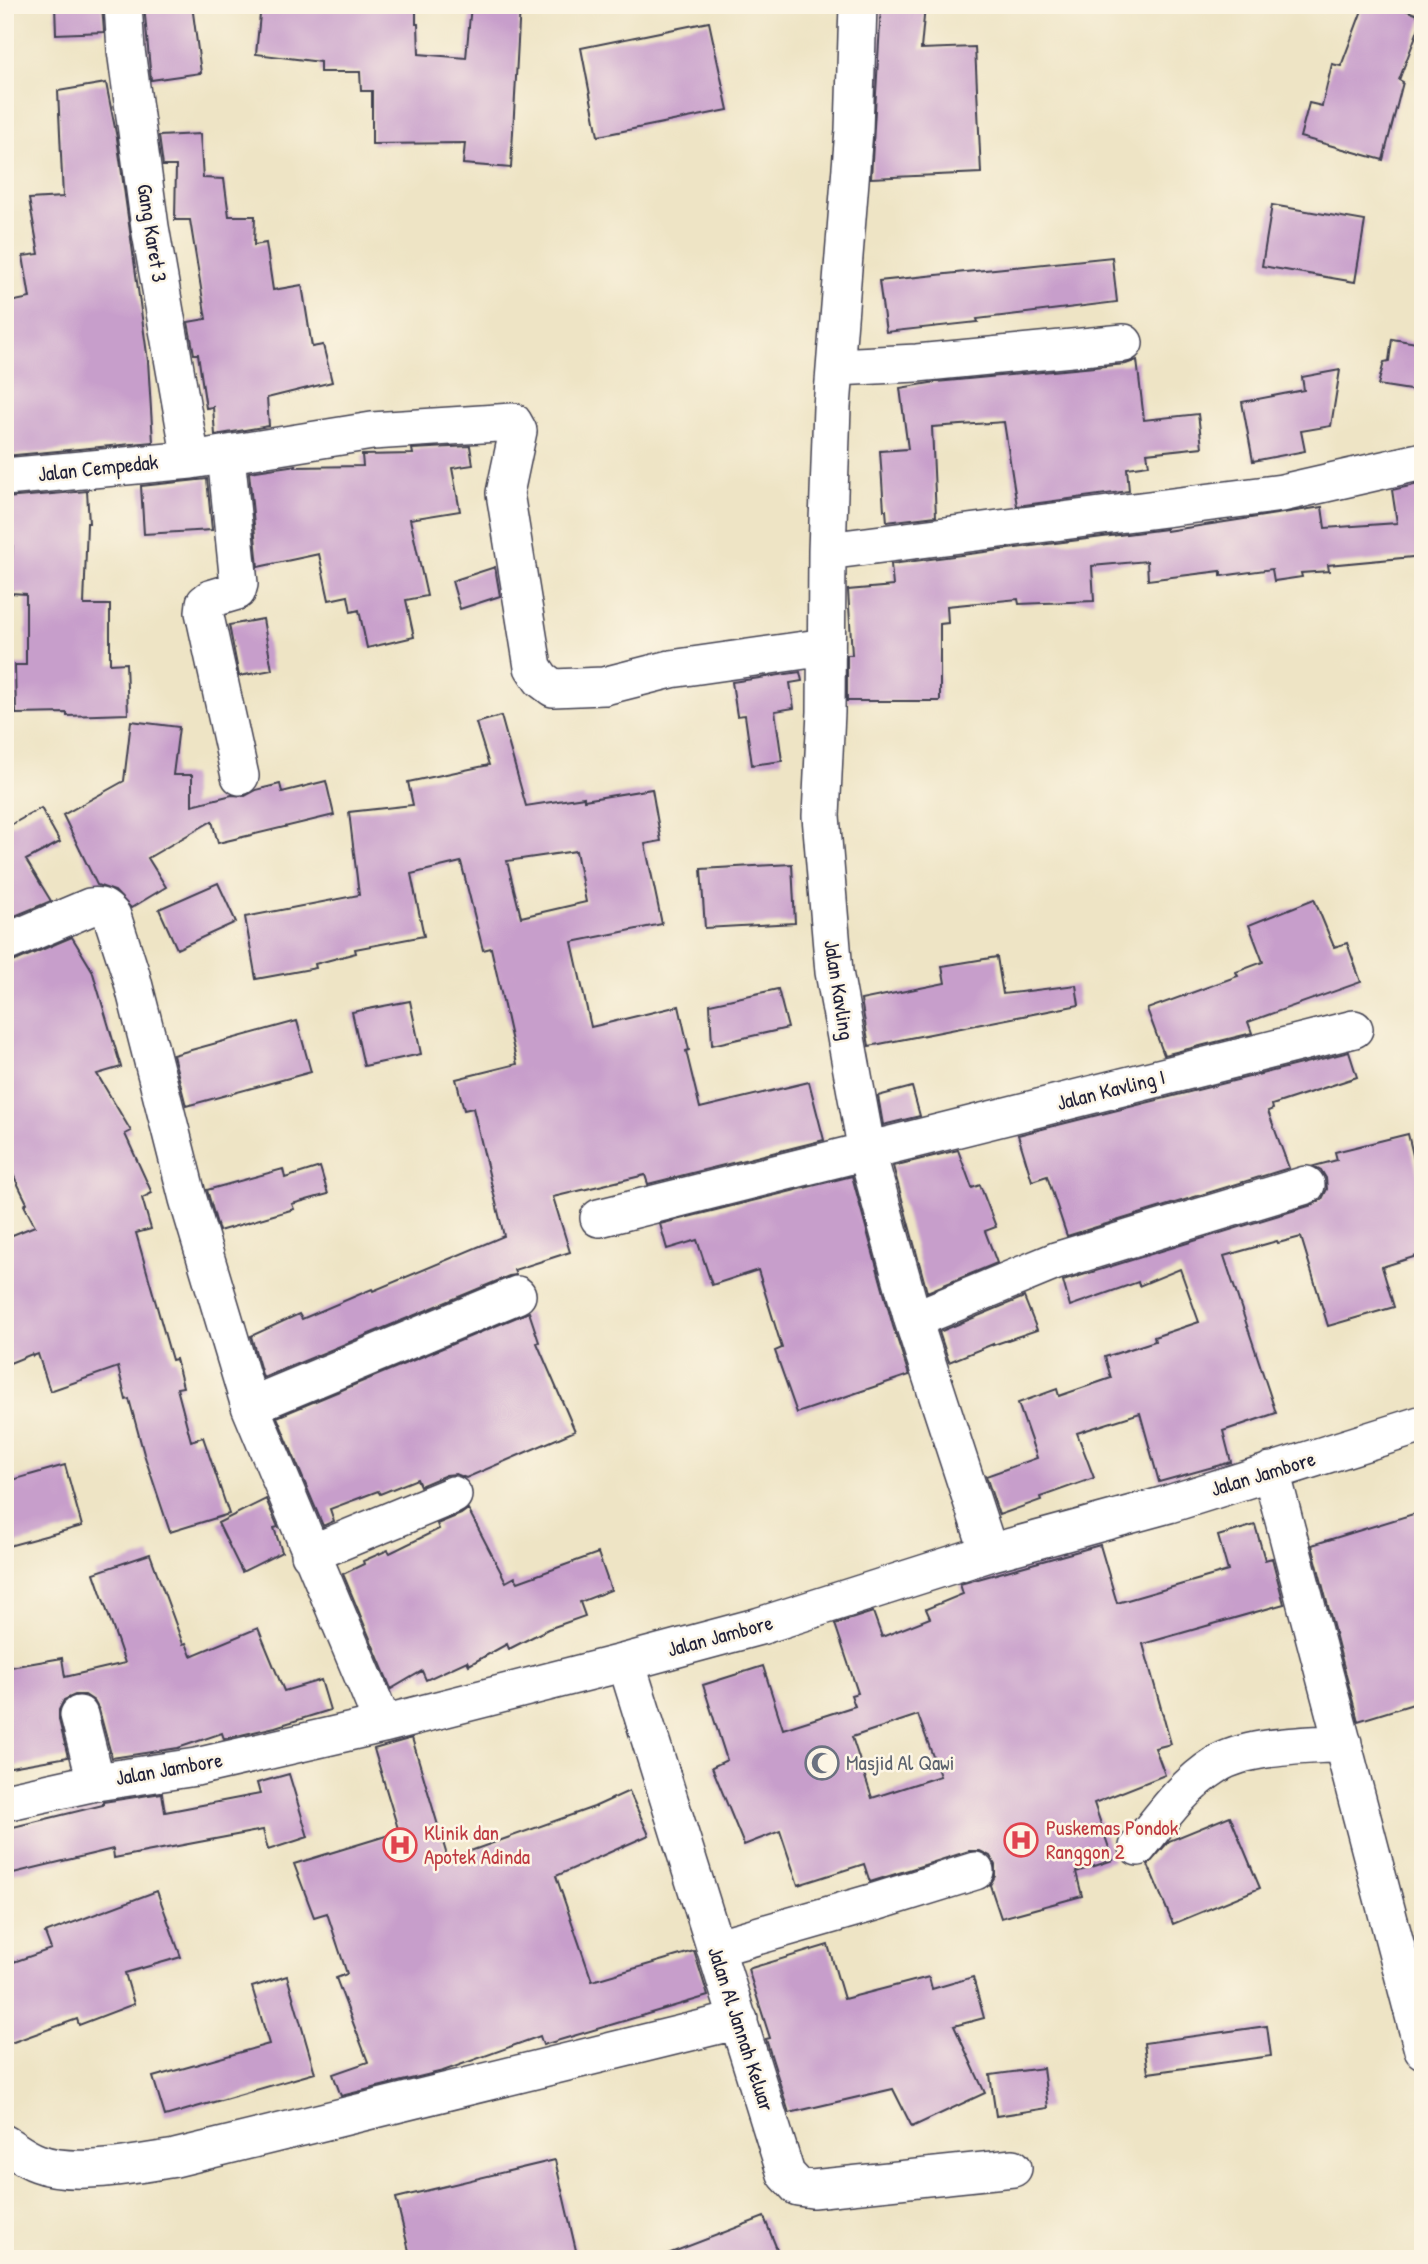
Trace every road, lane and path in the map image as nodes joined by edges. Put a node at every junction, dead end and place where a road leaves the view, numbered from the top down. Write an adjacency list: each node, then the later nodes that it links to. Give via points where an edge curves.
1 (123, 5): 5 (street, Gang Karet 3, via 150,227)
2 (858, 5): 4 (street, Jalan Kavling, via 854,130)
3 (1124, 344): 4 (street)
4 (836, 367): 8 (street, Jalan Kavling)
5 (209, 457): 7 (street, Jalan Cempedak); 9 (street, Jalan Cempedak, via 372,431 513,422 518,431 506,493 533,667 553,688 604,687 671,669); 10 (street, Gang Karet 3, via 239,584 237,591 205,603 204,612)
6 (1423, 461): 8 (street, via 1282,493)
7 (5, 477)
8 (827, 551): 9 (street, Jalan Kavling)
9 (826, 647): 13 (street, Jalan Kavling, via 824,855 834,972)
10 (240, 776)
11 (5, 943): 18 (street, via 90,907 98,905 112,916 188,1199)
12 (1354, 1029): 13 (street, Jalan Kavling I)
13 (867, 1152): 15 (street, Jalan Kavling I); 17 (street, Jalan Kavling)
14 (1306, 1185): 17 (street, via 1056,1261)
15 (599, 1217)
16 (517, 1295): 18 (street)
17 (913, 1320): 23 (street, Jalan Kavling)
18 (250, 1406): 22 (street)
19 (1423, 1424): 20 (street, Jalan Jambore)
20 (1271, 1471): 23 (street, Jalan Jambore); 27 (street)
21 (453, 1495): 22 (street)
22 (310, 1553): 26 (street)
23 (989, 1553): 24 (street, Jalan Jambore, via 760,1626)
24 (626, 1662): 26 (street, Jalan Jambore); 32 (street, Jalan Al Jannah Keluar)
25 (79, 1715): 28 (street)
26 (383, 1724): 28 (street, Jalan Jambore, via 195,1767)
27 (1343, 1743): 30 (street, via 1266,1750 1216,1765 1176,1800); 34 (street)
28 (96, 1782): 29 (street, Jalan Jambore)
29 (5, 1802)
30 (1138, 1847)
31 (975, 1871): 32 (street)
32 (715, 1948): 33 (street, Jalan Al Jannah Keluar)
33 (739, 2020): 35 (street, via 174,2158 62,2169 40,2164); 36 (street, Jalan Al Jannah Keluar, via 786,2174 798,2187)
34 (1423, 2050)
35 (5, 2144)
36 (1013, 2168)

